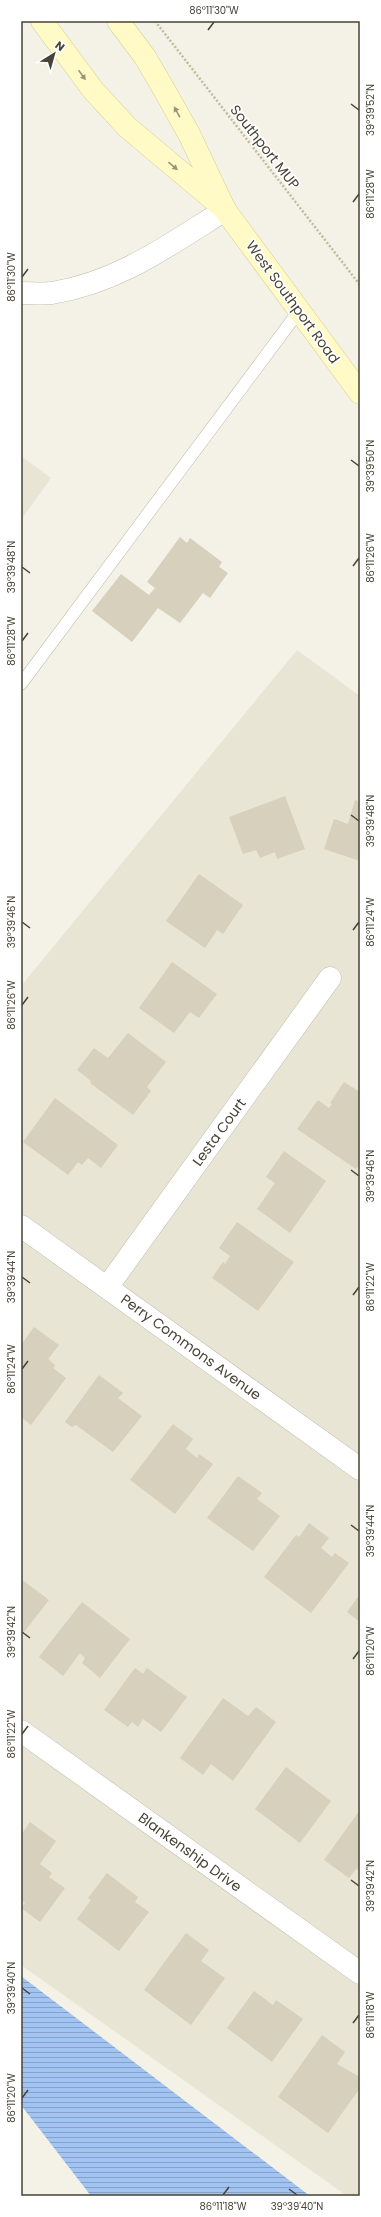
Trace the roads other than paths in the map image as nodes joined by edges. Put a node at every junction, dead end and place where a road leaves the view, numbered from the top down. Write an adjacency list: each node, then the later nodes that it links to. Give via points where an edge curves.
1 (42, 21): 3 (main road, West Southport Road, one-way to 3, via 93,90 127,127)
2 (118, 21): 3 (main road, West Southport Road, one-way to 2, via 189,134 145,57)
3 (225, 210): 4 (street, via 128,270 93,284 50,293); 5 (main road, West Southport Road)
4 (21, 293)
5 (300, 311): 6 (main road, West Southport Road); 7 (lane)
6 (360, 393)
7 (21, 684)
8 (330, 978): 10 (street, Lesta Court)
9 (21, 1226): 10 (street, Perry Commons Avenue)
10 (108, 1286): 11 (street, Perry Commons Avenue)
11 (360, 1469)
12 (21, 1731): 13 (street, Blankenship Drive)
13 (360, 1973)

